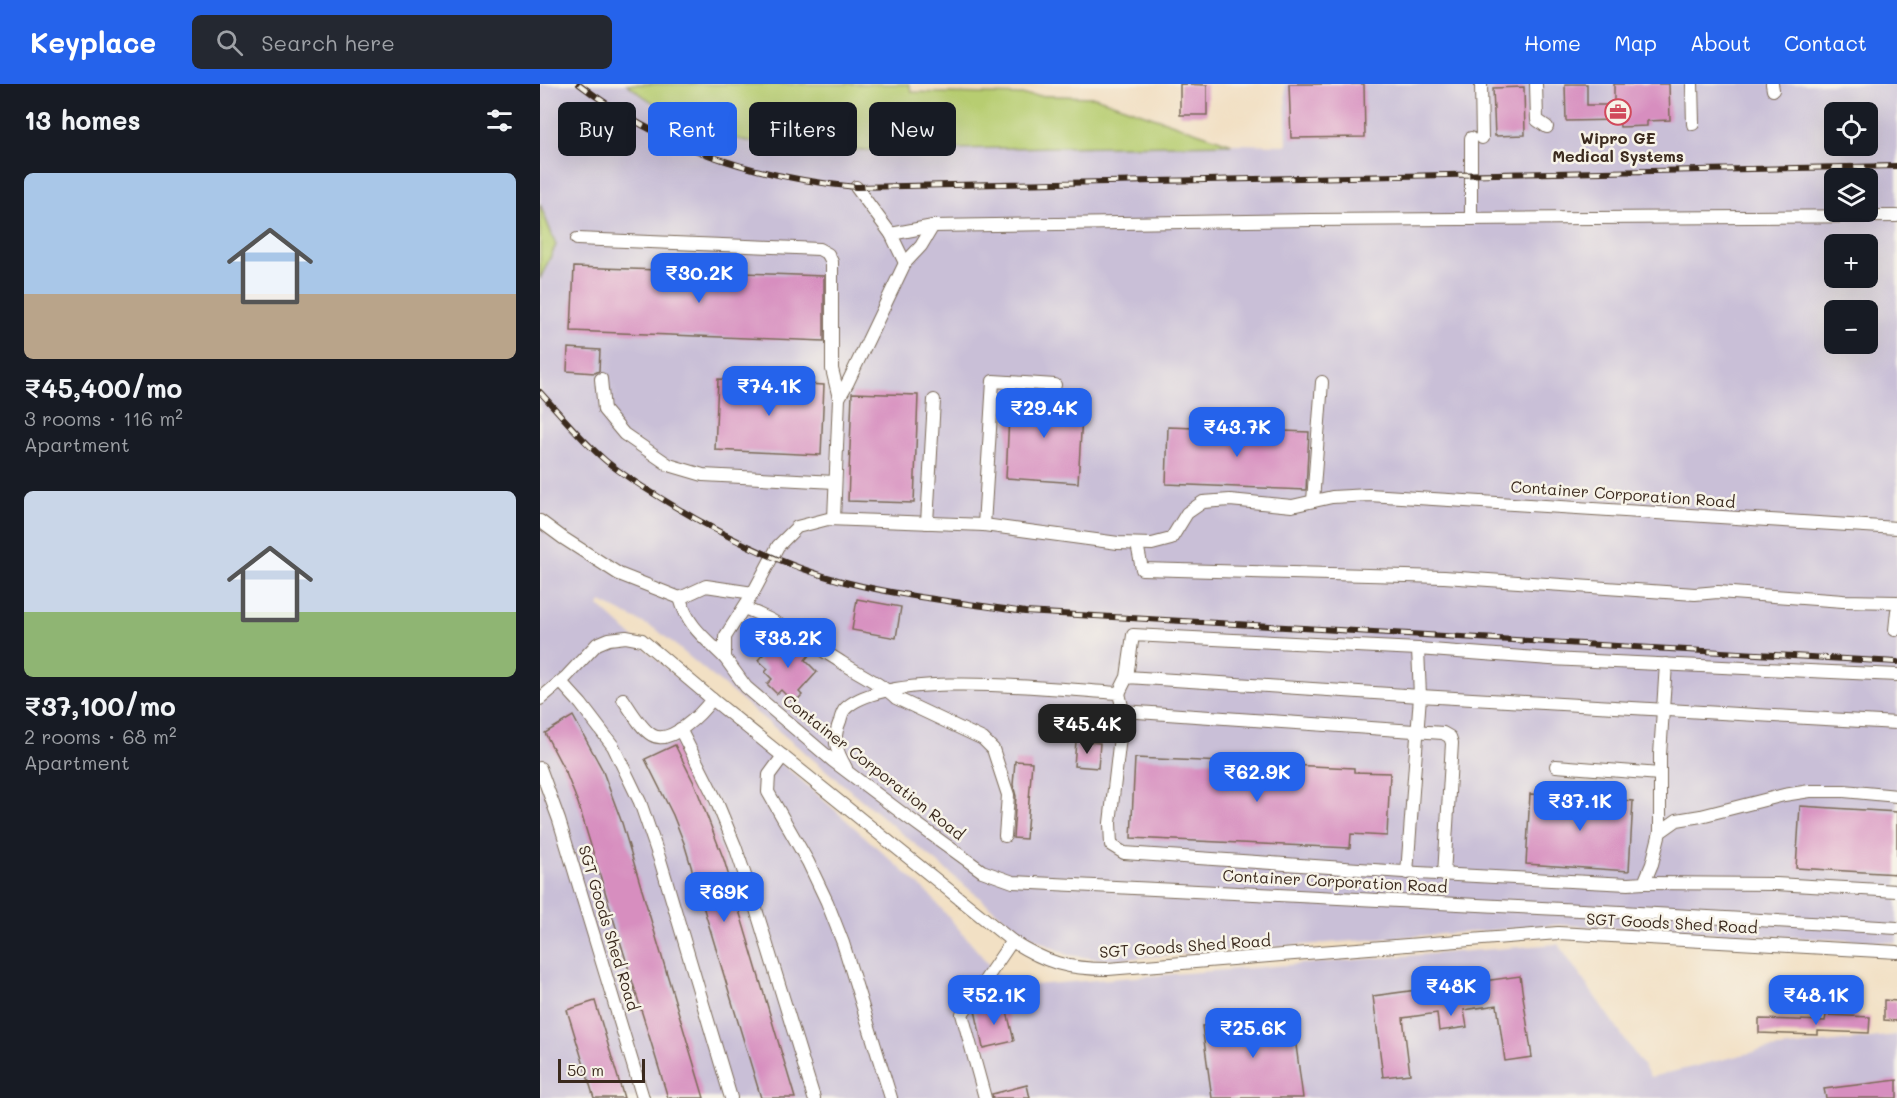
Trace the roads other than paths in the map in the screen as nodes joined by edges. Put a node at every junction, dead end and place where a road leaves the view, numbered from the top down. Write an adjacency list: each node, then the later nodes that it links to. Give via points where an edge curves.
1 (1481, 84): 8 (street)
2 (1536, 84): 5 (street, via 1538,120)
3 (1692, 84): 4 (street)
4 (1693, 124)
5 (1547, 128)
6 (856, 187): 10 (street)
7 (1897, 216): 8 (street)
8 (1470, 219): 9 (street)
9 (933, 226): 10 (street); 12 (street)
10 (891, 234): 12 (street)
11 (577, 239): 16 (street, via 819,249 828,254 832,262 832,369)
12 (905, 263): 16 (street)
13 (601, 379): 18 (street, via 604,410 624,434 669,465 703,475)
14 (1322, 382): 19 (street)
15 (1055, 385): 23 (street, via 993,381)
16 (839, 398): 18 (street)
17 (934, 400): 22 (street)
18 (835, 482): 20 (street)
19 (1313, 501): 24 (street, Container Corporation Road, via 1369,495); 25 (street, Container Corporation Road, via 1293,506 1230,500 1203,502 1187,513 1171,539)
20 (834, 519): 22 (street, Container Corporation Road); 26 (street, Container Corporation Road, via 797,527 778,546)
21 (540, 521): 27 (street, via 619,574)
22 (927, 523): 23 (street, Container Corporation Road)
23 (984, 525): 25 (street, Container Corporation Road)
24 (1897, 528)
25 (1137, 544): 28 (street, via 1142,568 1444,577 1695,594)
26 (753, 593): 27 (street, via 706,586); 29 (street, Container Corporation Road)
27 (680, 598): 33 (street, via 690,623)
28 (1897, 602)
29 (744, 608): 33 (street, Container Corporation Road, via 725,637); 38 (street, via 796,633)
30 (1897, 611): 31 (street)
31 (1895, 630)
32 (1418, 649): 34 (street); 36 (street, via 1133,635); 40 (street)
33 (725, 658): 52 (street, Container Corporation Road, via 746,687)
34 (1666, 664): 35 (street); 44 (street)
35 (1897, 675)
36 (1127, 677): 39 (street); 40 (street)
37 (561, 682): 41 (street, SGT Goods Shed Road); 43 (street, SGT Goods Shed Road, via 597,644 631,636 648,644); 65 (street, via 613,746 640,802)
38 (888, 690): 39 (street, via 972,684); 52 (street, via 866,696 844,709 835,732 837,751); 56 (street, via 896,698 983,739 993,749 1008,795)
39 (1119, 693): 45 (street)
40 (1420, 696): 44 (street); 48 (street)
41 (540, 699)
42 (623, 699): 47 (street, via 650,735 668,736)
43 (712, 699): 47 (street); 49 (street, SGT Goods Shed Road)
44 (1663, 710): 46 (street); 53 (street)
45 (1123, 711): 48 (street); 57 (street, via 1110,823 1111,845 1124,853)
46 (1897, 723)
47 (680, 729): 66 (street, via 735,846)
48 (1418, 732): 57 (street); 58 (street, via 1443,733 1452,743)
49 (783, 756): 62 (street, SGT Goods Shed Road); 67 (street, via 769,775 768,792 827,902)
50 (1556, 766): 53 (street)
51 (540, 768): 64 (street, SGT Goods Shed Road)
52 (850, 774): 61 (street, Container Corporation Road, via 982,871 1013,882)
53 (1660, 774): 55 (street)
54 (1897, 796): 55 (street, via 1810,791 1677,820)
55 (1660, 832): 59 (street)
56 (1005, 836)
57 (1407, 873): 58 (street)
58 (1443, 875): 59 (street)
59 (1644, 883): 60 (street, via 1776,884)
60 (1897, 891)
61 (1897, 928)
62 (1012, 940): 63 (street, SGT Goods Shed Road, via 1054,963 1094,969 1558,933); 68 (street, via 962,1014)
63 (1897, 952)
64 (643, 1098)
65 (731, 1098)
66 (814, 1098)
67 (891, 1098)
68 (985, 1098)

